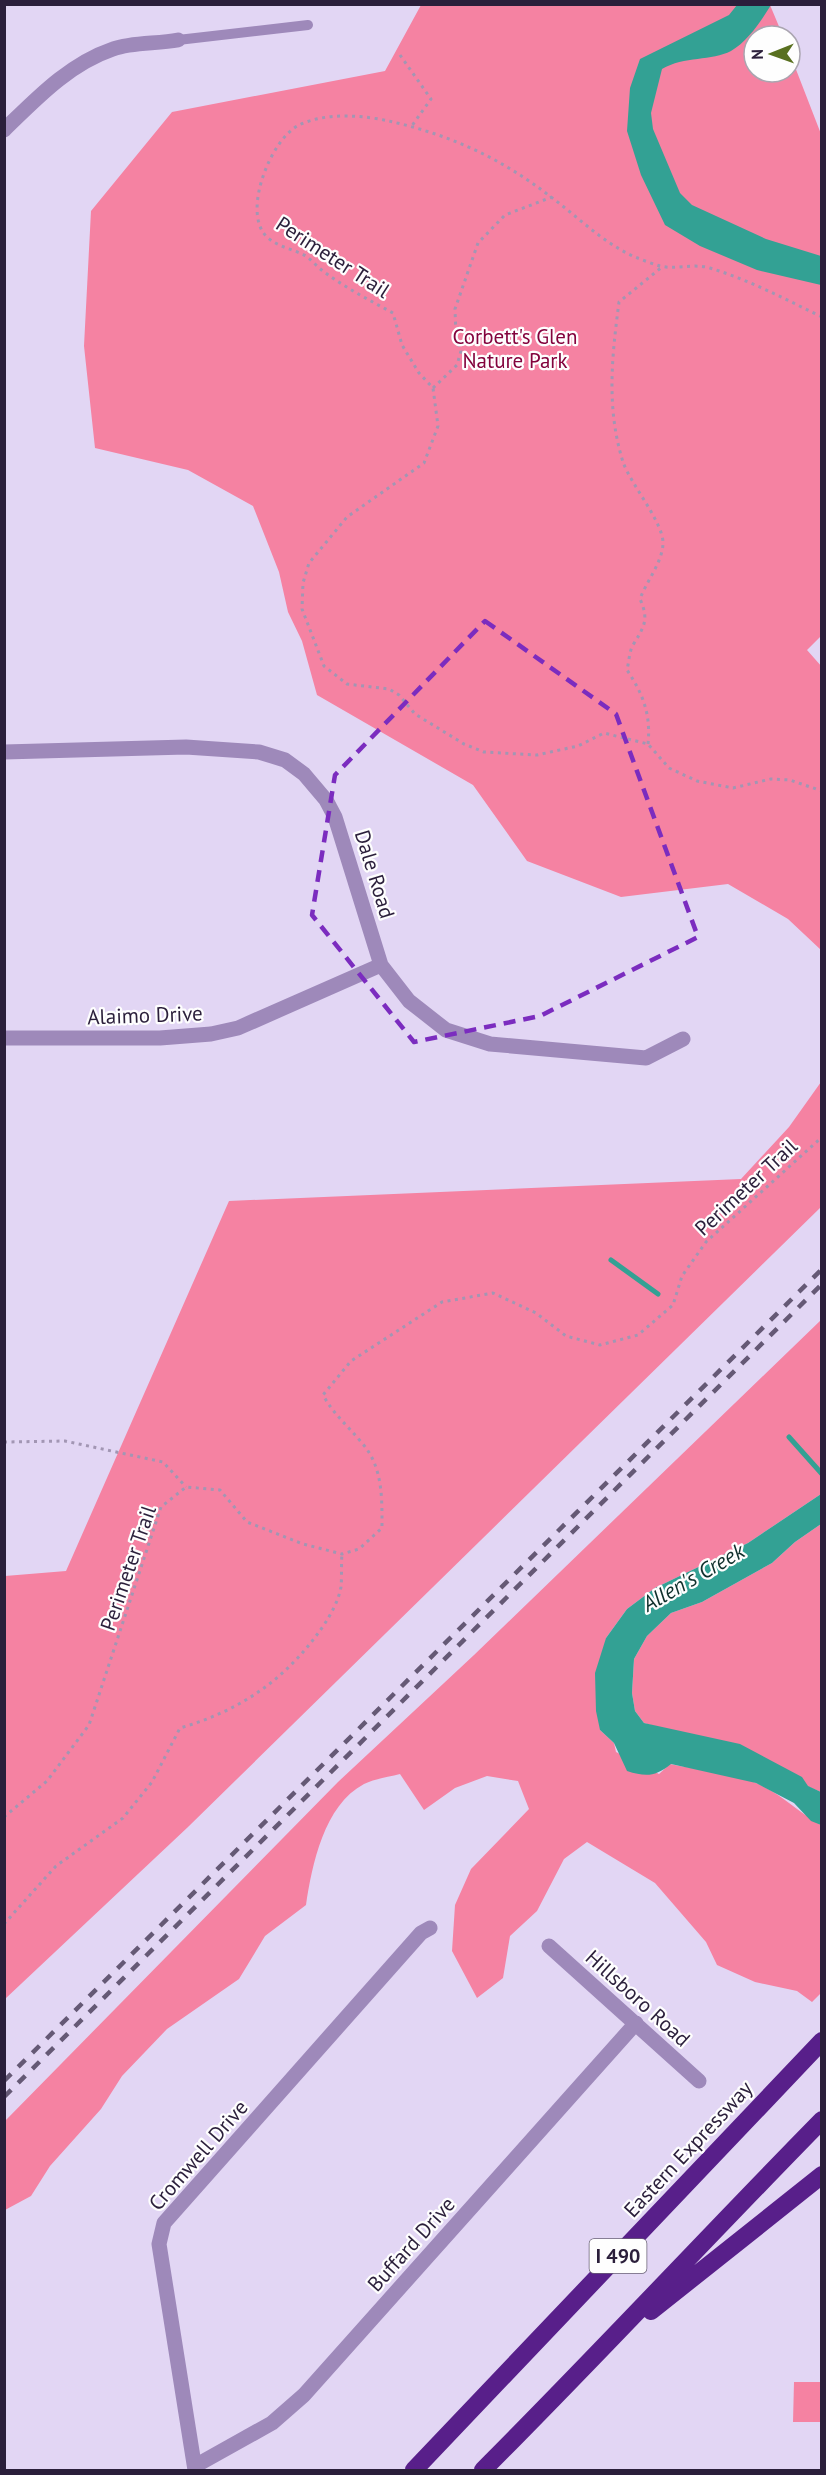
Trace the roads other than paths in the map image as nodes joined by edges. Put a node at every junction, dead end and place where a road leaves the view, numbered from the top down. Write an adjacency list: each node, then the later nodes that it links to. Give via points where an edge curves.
1 (308, 25): 2 (lane)
2 (178, 40): 3 (street, via 115,48 85,61 42,93)
3 (4, 130)
4 (4, 752): 5 (street, Dale Road, via 186,747 259,752 285,760 315,784 335,818)
5 (381, 965): 6 (street, Alaimo Drive, via 238,1028 211,1034 160,1038); 7 (street, Dale Road, via 429,1019 465,1038 490,1044 646,1058)
6 (4, 1038)
7 (683, 1039)
8 (429, 1928): 16 (street, Cromwell Drive, via 164,2223 159,2244)
9 (549, 1946): 10 (street, Hillsboro Road)
10 (636, 2023): 12 (street, Hillsboro Road); 16 (street, Buffard Drive, via 304,2395 272,2423)
11 (822, 2041): 17 (highway, Eastern Expressway / I 490)
12 (699, 2081)
13 (822, 2120): 15 (highway, I 490)
14 (822, 2175): 15 (highway)
15 (603, 2350): 18 (highway, I 490)
16 (195, 2468)
17 (414, 2470)
18 (483, 2470)

